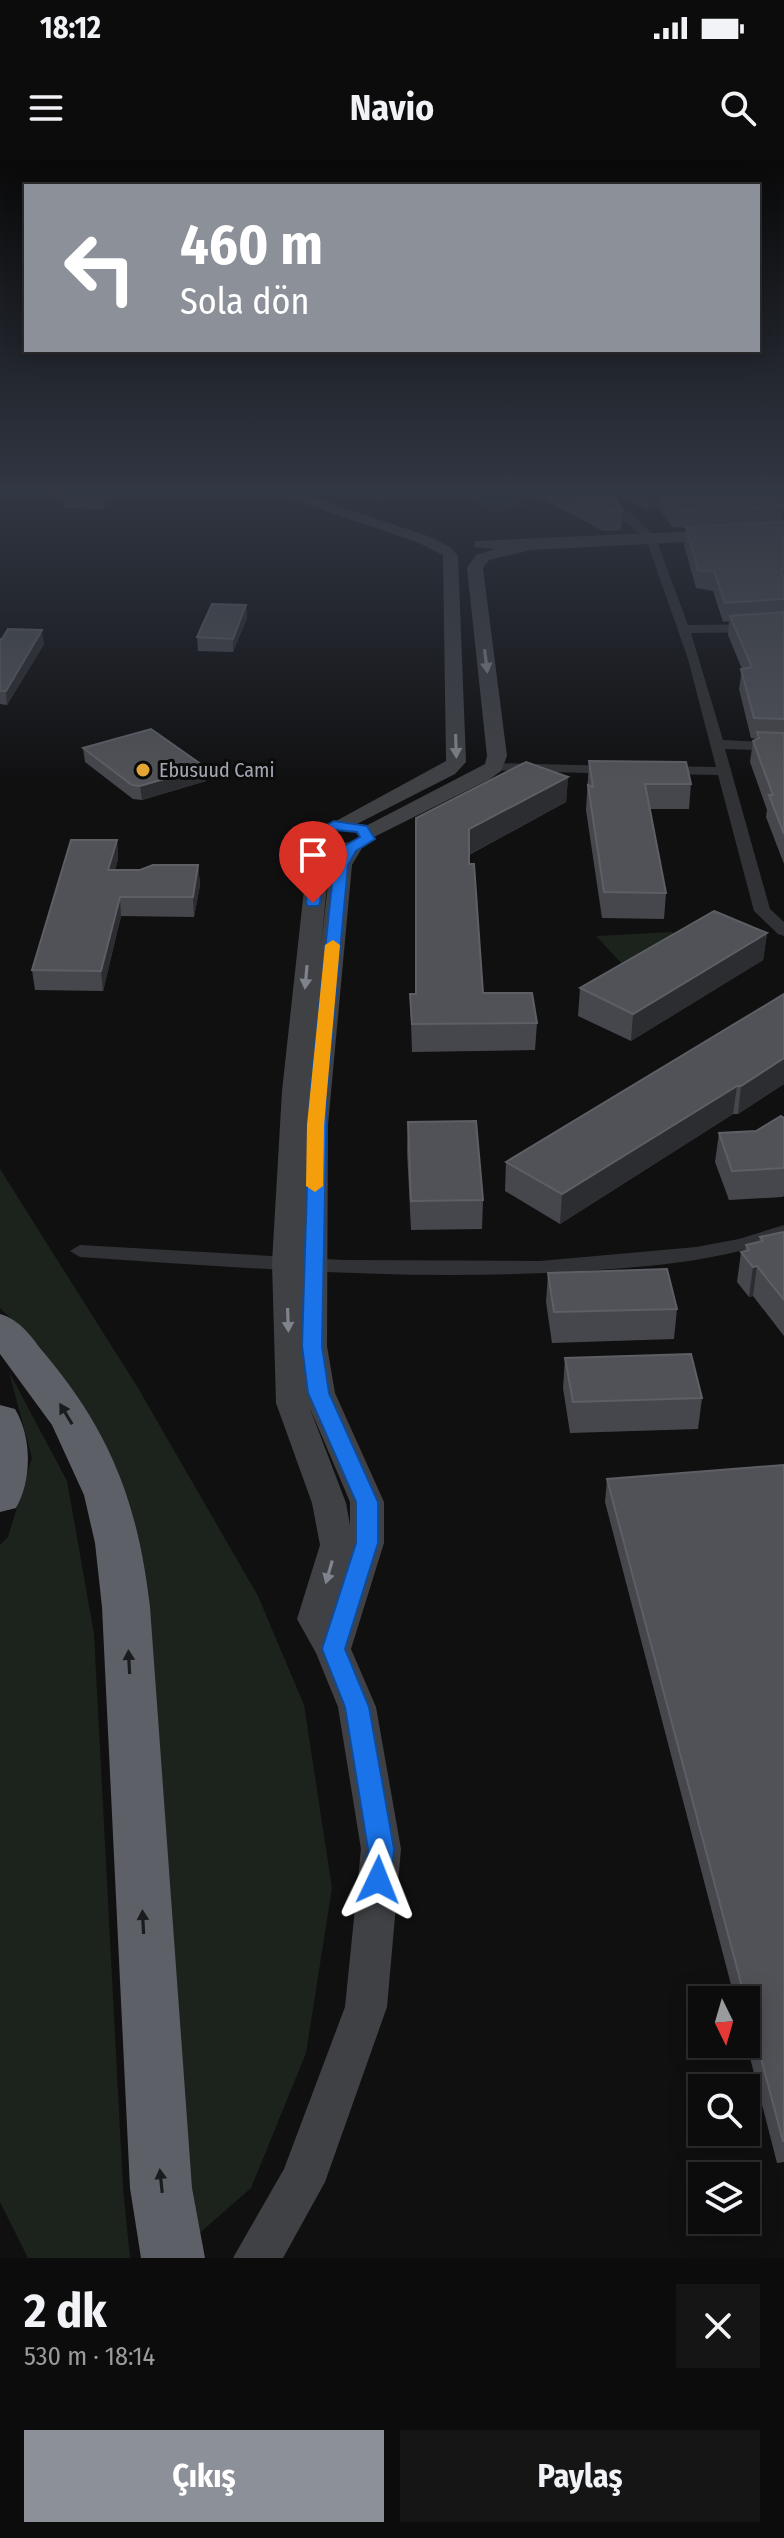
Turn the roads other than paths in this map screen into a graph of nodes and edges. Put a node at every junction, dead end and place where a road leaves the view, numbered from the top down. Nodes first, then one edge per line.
1 (465, 587) edge
2 (477, 587) edge
3 (669, 587) edge
4 (784, 624) edge
5 (685, 629) junction
6 (717, 744) junction
7 (784, 747) edge
8 (494, 767) junction
9 (723, 771) junction
10 (354, 835) junction
11 (784, 931) edge
12 (784, 1231) edge
13 (80, 1251) dead end
14 (300, 1263) junction
15 (0, 1328) edge
16 (0, 1420) edge
17 (0, 1496) edge
18 (173, 2258) edge
19 (257, 2258) edge

1 -> 10 street
2 -> 8 street
3 - 5 street
4 - 5 street
5 - 6 street
6 - 7 street
6 - 9 street
8 - 9 street
8 - 10 street
9 - 11 street
10 - 14 street
10 -> 14 street
12 - 14 street
13 - 14 street
14 - 19 street
18 -> 15 highway
16 - 17 highway

